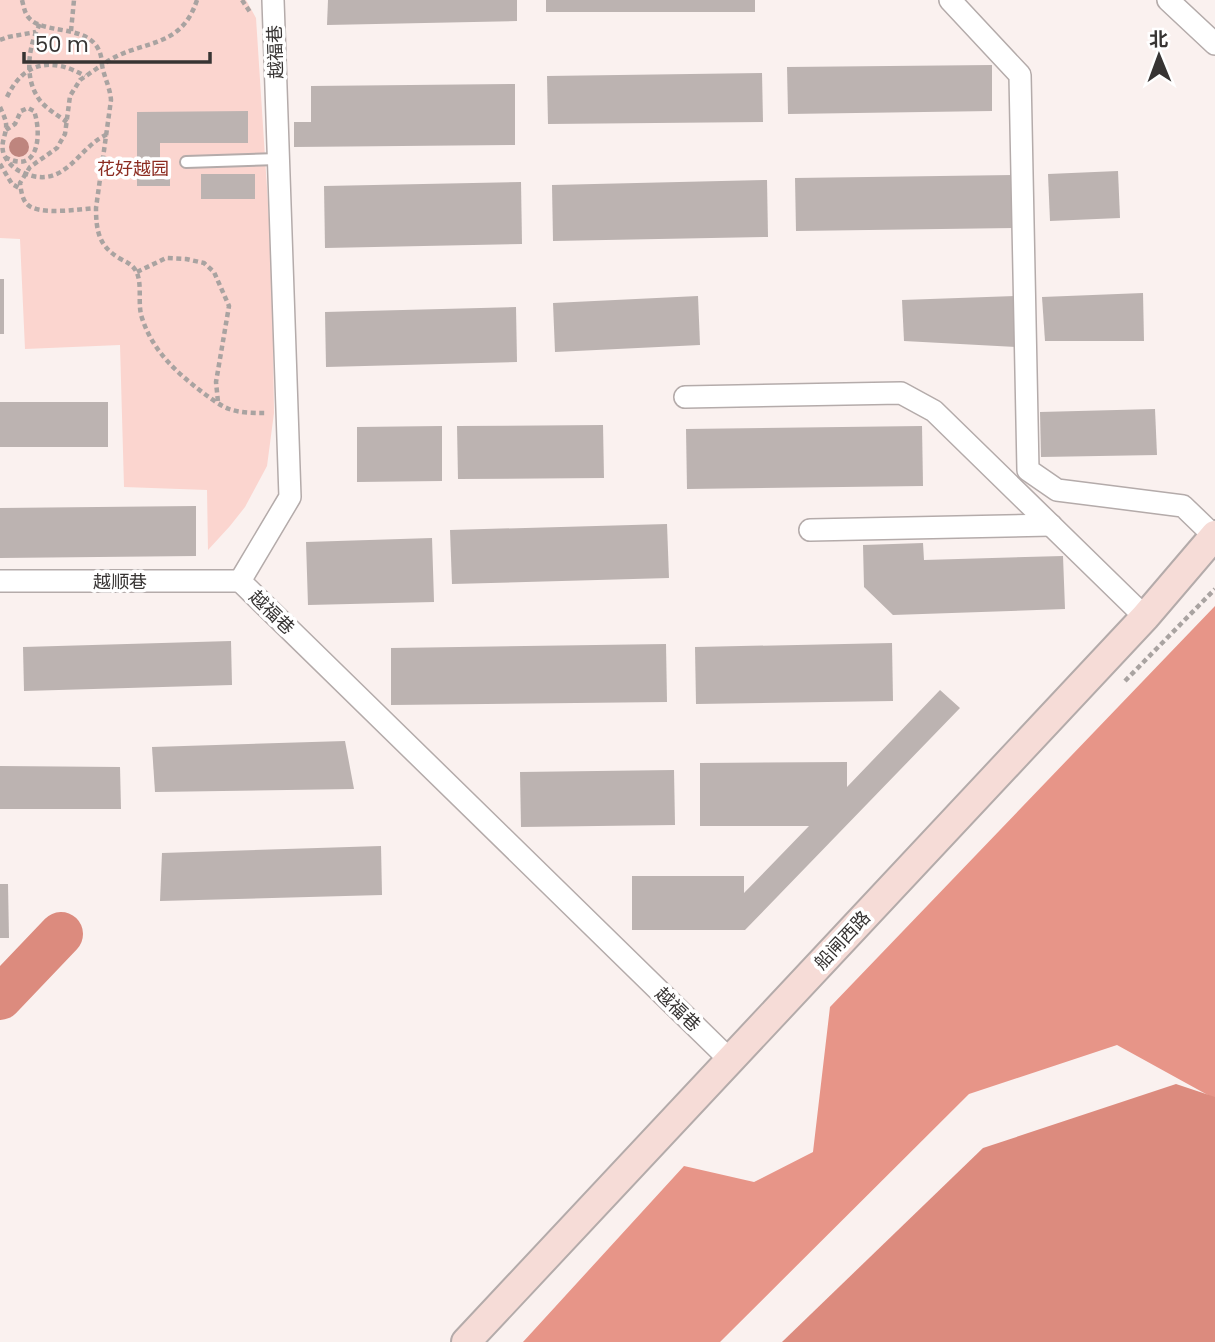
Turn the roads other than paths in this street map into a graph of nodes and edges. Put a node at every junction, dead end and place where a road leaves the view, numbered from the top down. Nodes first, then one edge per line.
1 (274, 0) edge
2 (950, 0) edge
3 (1168, 0) edge
4 (1215, 44) edge
5 (278, 159) junction
6 (186, 162) dead end
7 (685, 397) dead end
8 (1051, 525) junction
9 (810, 530) dead end
10 (1214, 536) edge
11 (0, 581) edge
12 (240, 581) junction
13 (1145, 617) junction
14 (730, 1060) junction
15 (466, 1342) edge

1 - 5 street, 越福巷
2 - 10 street
3 - 4 street
5 - 6 lane
5 - 12 street, 越福巷
7 - 8 street
8 - 9 street
8 - 13 street
10 - 13 street, 船闸西路
11 - 12 street, 越顺巷
12 - 14 street, 越福巷
13 - 14 street, 船闸西路
14 - 15 street, 船闸西路

